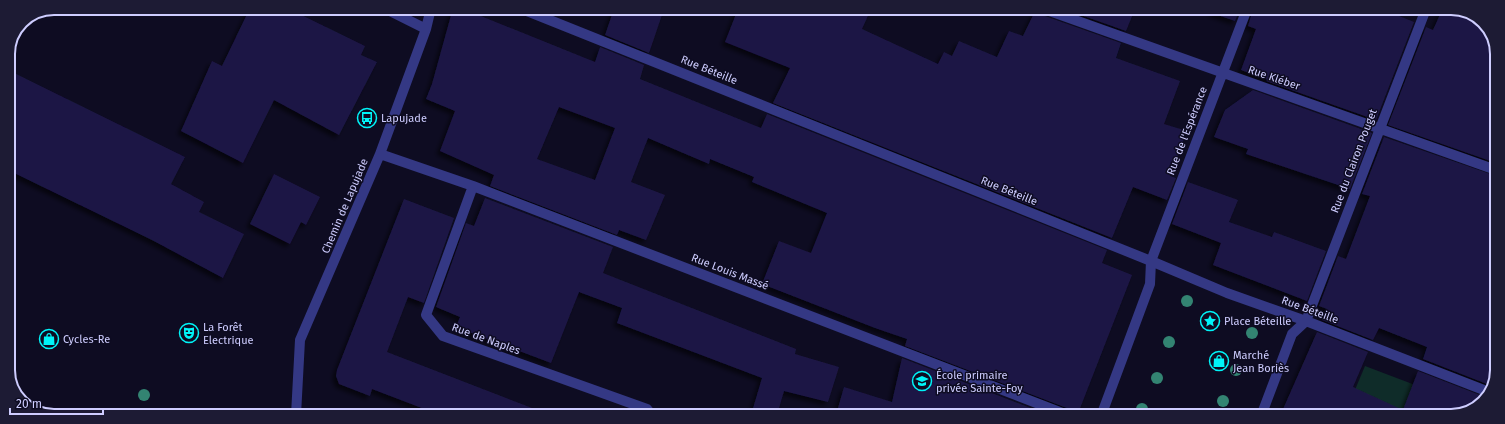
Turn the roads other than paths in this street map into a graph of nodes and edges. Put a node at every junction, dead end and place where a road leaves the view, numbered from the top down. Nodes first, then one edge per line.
1 (398, 15) edge
2 (429, 15) edge
3 (539, 15) edge
4 (1061, 15) edge
5 (1244, 15) edge
6 (1424, 15) edge
7 (426, 29) junction
8 (1222, 73) junction
9 (1379, 127) junction
10 (380, 154) junction
11 (1490, 168) edge
12 (473, 186) junction
13 (1150, 261) junction
14 (1306, 321) junction
15 (1484, 390) edge
16 (296, 409) edge
17 (647, 409) edge
18 (1052, 409) edge
19 (1104, 409) edge
20 (1264, 409) edge

1 - 7 street
2 - 7 street, Chemin de Lapujade
3 - 13 street, Rue Béteille
4 - 8 street, Rue Kléber
5 - 8 street, Rue de l'Espérance
6 - 9 street, Rue du Clairon Pouget
7 - 10 street, Chemin de Lapujade
8 - 9 street, Rue Kléber
8 - 13 street, Rue de l'Espérance
9 - 11 street, Rue Kléber
9 - 14 street, Rue du Clairon Pouget
10 - 12 street, Rue Louis Massé
10 - 16 street, Chemin de Lapujade
12 - 17 street, Rue de Naples
12 - 18 street, Rue Louis Massé
13 - 14 street, Rue Béteille
13 - 19 street
14 - 15 street, Rue Béteille
14 - 20 street

